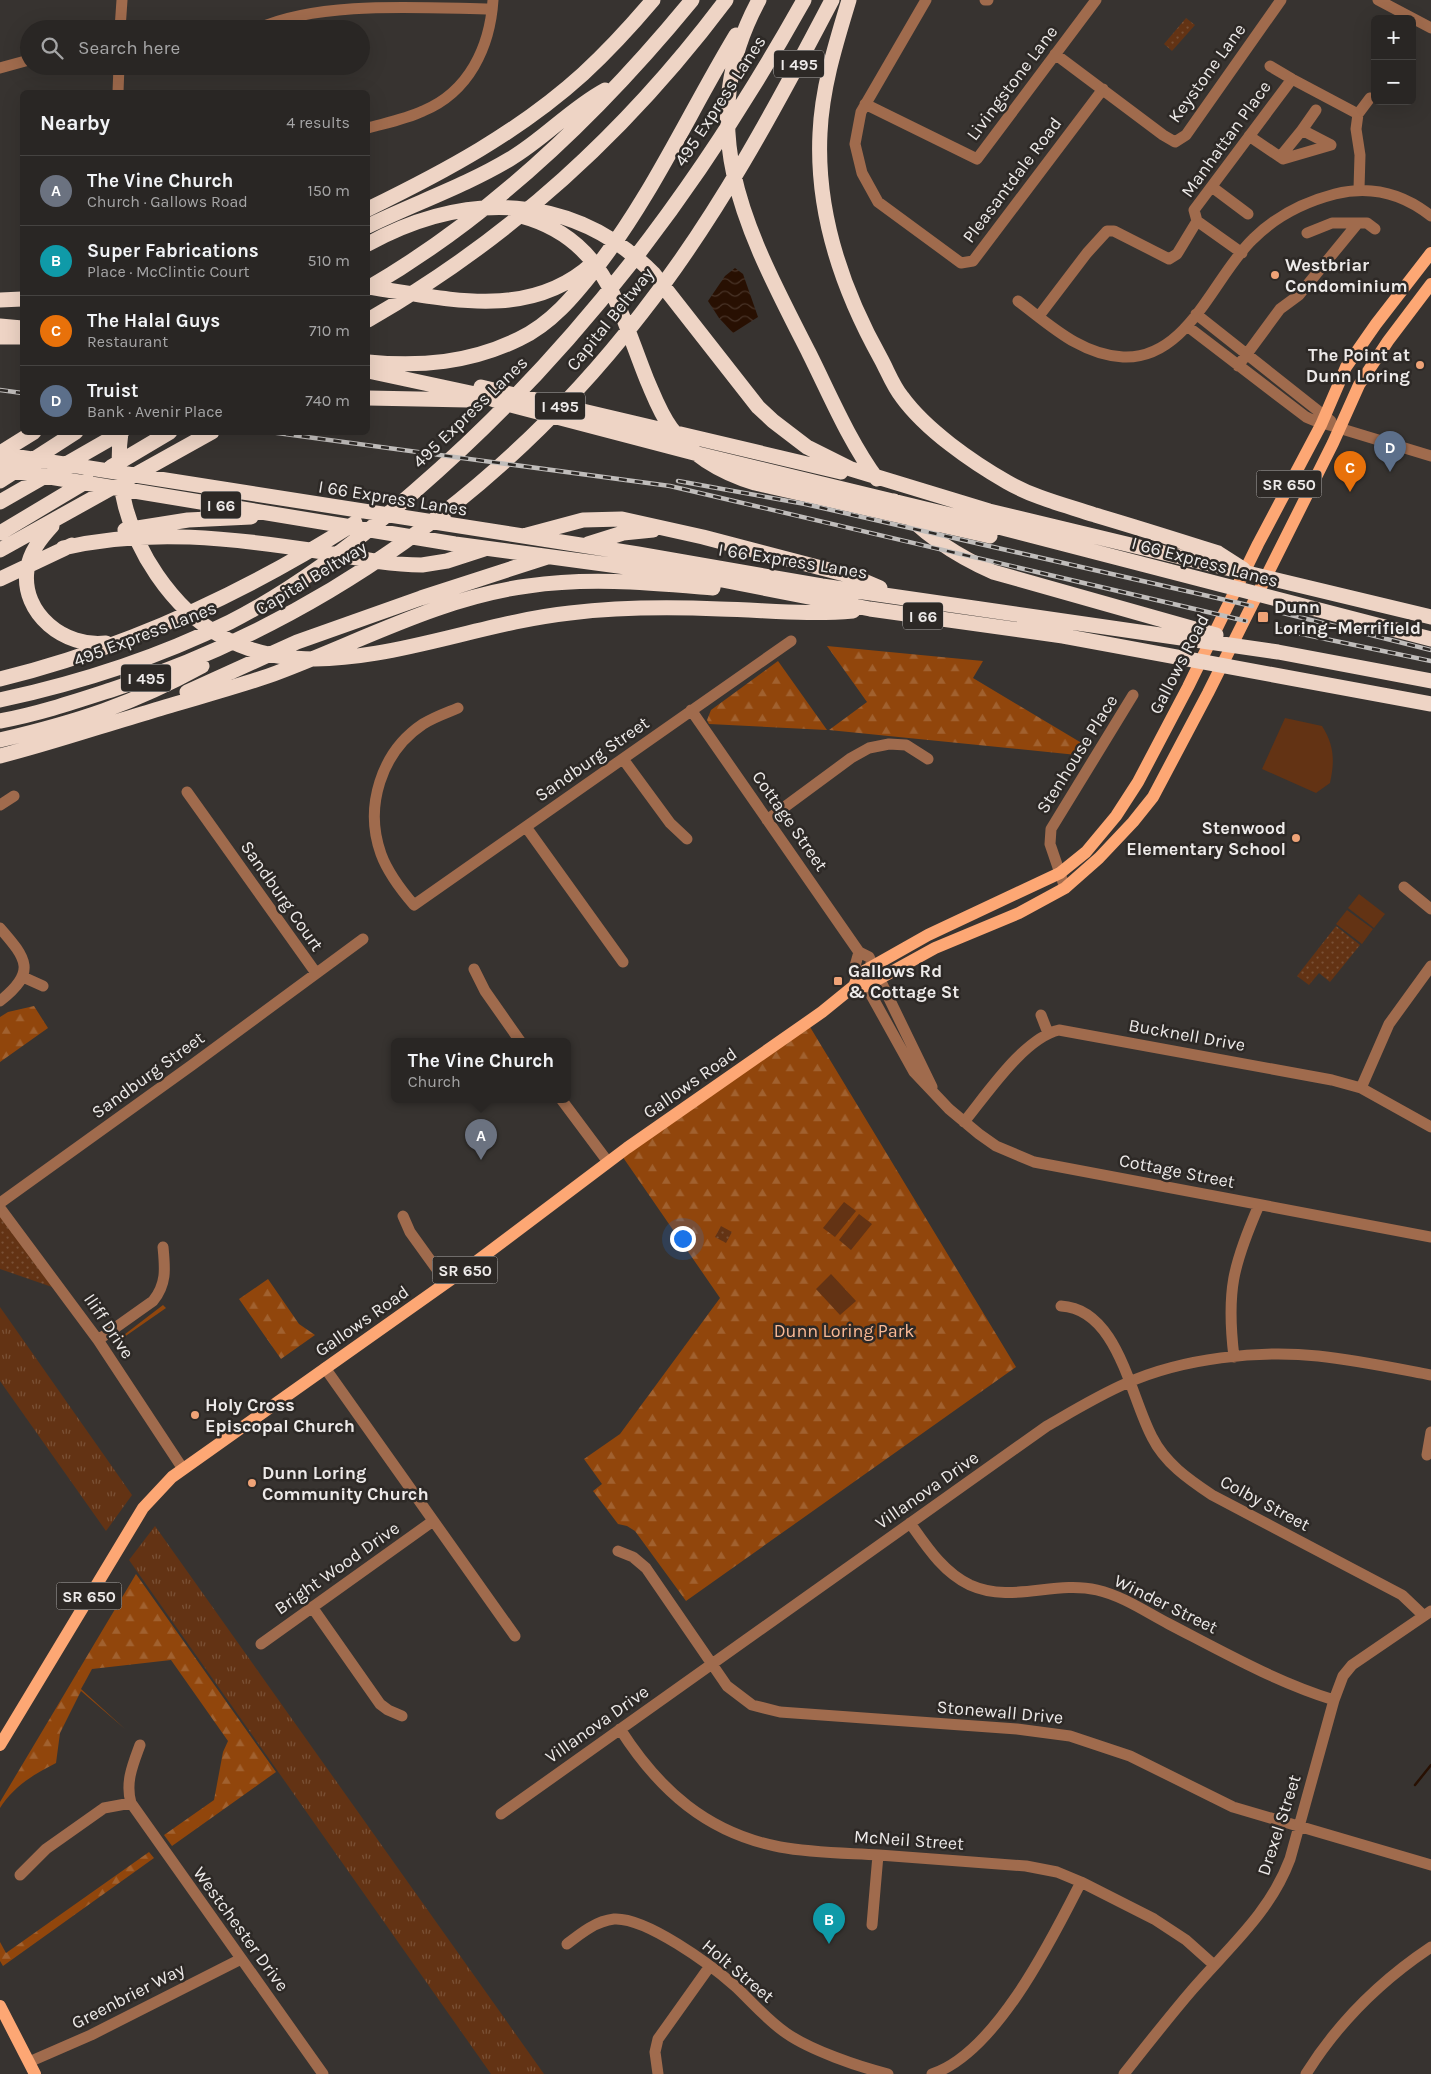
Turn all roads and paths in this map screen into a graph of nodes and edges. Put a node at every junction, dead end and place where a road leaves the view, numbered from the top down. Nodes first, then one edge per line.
1 (122, 0) edge
2 (653, 0) edge
3 (692, 0) edge
4 (726, 0) edge
5 (759, 0) edge
6 (804, 0) edge
7 (832, 0) edge
8 (849, 0) edge
9 (926, 0) edge
10 (1096, 0) edge
11 (1281, 0) edge
12 (1378, 0) edge
13 (492, 5) edge
14 (121, 20) edge
15 (280, 20) edge
16 (1431, 28) edge
17 (1055, 54) junction
18 (20, 62) edge
19 (1270, 66) dead end
20 (0, 68) edge
21 (119, 75) edge
22 (1292, 79) junction
23 (618, 84) junction
24 (1103, 89) junction
25 (118, 90) edge
26 (1370, 98) dead end
27 (865, 104) junction
28 (1316, 110) dead end
29 (1358, 114) junction
30 (370, 127) edge
31 (1302, 130) junction
32 (1249, 136) junction
33 (1280, 157) junction
34 (1212, 187) junction
35 (1359, 189) junction
36 (370, 208) edge
37 (465, 210) junction
38 (1248, 214) dead end
39 (1431, 216) edge
40 (1197, 221) junction
41 (1358, 223) junction
42 (370, 225) edge
43 (1375, 229) dead end
44 (623, 231) junction
45 (1307, 233) dead end
46 (370, 243) edge
47 (1242, 253) junction
48 (1431, 253) edge
49 (1431, 284) edge
50 (370, 287) edge
51 (370, 288) edge
52 (20, 299) edge
53 (0, 300) edge
54 (1018, 301) dead end
55 (1196, 314) junction
56 (1039, 316) junction
57 (0, 318) edge
58 (370, 319) edge
59 (20, 320) edge
60 (0, 326) edge
61 (1187, 326) junction
62 (20, 328) edge
63 (20, 337) edge
64 (0, 338) edge
65 (1247, 353) junction
66 (370, 363) edge
67 (370, 364) edge
68 (1238, 366) junction
69 (370, 371) edge
70 (481, 395) junction
71 (370, 398) edge
72 (576, 415) junction
73 (1323, 421) junction
74 (1340, 428) junction
75 (29, 435) edge
76 (71, 435) edge
77 (117, 435) edge
78 (122, 435) edge
79 (165, 435) edge
80 (207, 435) edge
81 (466, 444) junction
82 (0, 448) edge
83 (0, 454) edge
84 (1431, 456) edge
85 (0, 469) edge
86 (150, 478) junction
87 (0, 481) edge
88 (911, 488) junction
89 (0, 502) edge
90 (65, 515) junction
91 (292, 517) junction
92 (0, 533) edge
93 (704, 537) junction
94 (60, 549) junction
95 (0, 550) edge
96 (1148, 566) junction
97 (1255, 576) junction
98 (0, 579) edge
99 (756, 586) junction
100 (901, 597) junction
101 (870, 609) junction
102 (286, 617) junction
103 (1431, 617) edge
104 (1431, 639) edge
105 (125, 640) junction
106 (791, 641) dead end
107 (1278, 652) junction
108 (0, 679) edge
109 (1431, 681) edge
110 (1134, 695) dead end
111 (0, 700) edge
112 (1431, 704) edge
113 (458, 708) dead end
114 (691, 710) junction
115 (131, 717) junction
116 (0, 721) edge
117 (0, 740) edge
118 (0, 756) edge
119 (623, 759) junction
120 (928, 759) dead end
121 (187, 792) dead end
122 (14, 796) dead end
123 (0, 806) edge
124 (767, 820) junction
125 (526, 827) junction
126 (687, 839) dead end
127 (1060, 873) junction
128 (1065, 888) junction
129 (1404, 888) dead end
130 (1431, 909) edge
131 (0, 928) edge
132 (363, 939) dead end
133 (859, 952) junction
134 (623, 962) dead end
135 (874, 965) junction
136 (1431, 966) edge
137 (474, 969) dead end
138 (316, 973) junction
139 (860, 974) junction
140 (23, 977) junction
141 (880, 978) junction
142 (43, 986) dead end
143 (860, 986) junction
144 (0, 1001) edge
145 (1040, 1015) dead end
146 (1048, 1033) junction
147 (518, 1038) edge
148 (1361, 1088) junction
149 (936, 1095) junction
150 (564, 1103) edge
151 (964, 1122) junction
152 (1431, 1127) edge
153 (608, 1162) junction
154 (0, 1203) edge
155 (1259, 1205) junction
156 (0, 1208) edge
157 (403, 1216) dead end
158 (1431, 1237) edge
159 (163, 1247) dead end
160 (446, 1282) junction
161 (1061, 1306) dead end
162 (98, 1340) junction
163 (1234, 1357) junction
164 (325, 1368) junction
165 (1431, 1375) edge
166 (1129, 1382) junction
167 (1431, 1432) edge
168 (1427, 1456) dead end
169 (183, 1469) junction
170 (433, 1521) junction
171 (910, 1523) junction
172 (618, 1551) dead end
173 (312, 1607) junction
174 (1428, 1614) edge
175 (515, 1636) dead end
176 (261, 1644) dead end
177 (712, 1664) junction
178 (1334, 1700) junction
179 (402, 1716) dead end
180 (620, 1729) junction
181 (140, 1745) dead end
182 (0, 1746) edge
183 (131, 1803) junction
184 (501, 1814) dead end
185 (1299, 1827) junction
186 (878, 1855) junction
187 (1431, 1865) edge
188 (20, 1875) dead end
189 (1082, 1882) junction
190 (872, 1925) dead end
191 (567, 1944) dead end
192 (1431, 1947) edge
193 (241, 1959) junction
194 (710, 1966) junction
195 (1214, 1966) junction
196 (0, 2006) edge
197 (29, 2062) junction
198 (858, 2069) edge
199 (35, 2074) edge
200 (323, 2074) edge
201 (658, 2074) edge
202 (888, 2074) edge
203 (932, 2074) edge
204 (1124, 2074) edge
205 (1306, 2074) edge

1 - 14 street
2 - 36 highway
3 - 23 highway
4 - 58 highway
5 - 44 highway
5 - 107 highway
6 - 81 highway, 495 Express Lanes / I 495
7 - 102 highway, Capital Beltway / I 495
8 - 97 highway
9 - 27 street, Pleasantdale Road
10 - 17 street, Livingstone Lane
11 - 24 street, Keystone Lane
12 - 16 street
13 - 15 street
13 - 30 street
17 - 24 street, Keystone Lane
17 - 27 street, Livingstone Lane
18 - 20 street
19 - 22 street
21 - 25 street
22 - 29 street, Manhattan Place
22 - 32 street, Manhattan Place
23 - 42 highway
23 - 50 highway
24 - 27 street, Pleasantdale Road
26 - 29 street
28 - 31 street
29 - 35 street
31 - 33 street
31 - 33 street
32 - 33 street
32 - 34 street, Manhattan Place
34 - 38 street
34 - 40 street, Manhattan Place
35 - 39 street
35 - 47 street
37 - 46 highway
37 - 88 highway
37 - 96 highway
40 - 47 street, Manhattan Place
40 - 56 street, Manhattan Place
41 - 43 street
41 - 45 street
41 - 65 street
44 - 51 highway
44 - 66 highway
47 - 55 street
48 - 73 main road, Gallows Road / SR 650
49 - 74 main road, Gallows Road / SR 650
52 - 53 highway
54 - 56 street
55 - 61 street
55 - 65 street
56 - 61 street
57 - 59 highway
60 - 62 highway
61 - 68 street
63 - 64 highway
65 - 68 street
65 - 73 street
67 - 70 highway
68 - 73 street
69 - 70 highway
70 - 71 highway
70 - 72 highway
70 - 72 highway, I 66 Express Lanes
72 - 88 highway
72 - 96 highway, I 66 Express Lanes
73 - 74 street
73 - 127 main road, Gallows Road / SR 650
74 - 84 street
74 - 128 main road, Gallows Road / SR 650
75 - 83 highway
76 - 87 highway
77 - 89 highway
78 - 101 highway
79 - 92 highway
80 - 90 highway
81 - 105 highway
81 - 111 highway, 495 Express Lanes / I 495
82 - 86 highway
83 - 86 highway
85 - 91 highway, I 66
86 - 100 highway, I 66 Express Lanes
88 - 97 highway
90 - 95 highway
90 - 105 highway
91 - 94 highway
91 - 99 highway, I 66
93 - 94 highway
93 - 100 highway
93 - 115 highway
94 - 98 highway
96 - 104 highway, I 66 Express Lanes
97 - 103 highway
99 - 101 highway, I 66
99 - 115 highway
100 - 107 highway, I 66 Express Lanes
101 - 112 highway, I 66
102 - 116 highway, Capital Beltway / I 495
102 - 117 highway
105 - 108 highway
106 - 114 street, Sandburg Street
107 - 109 highway, I 66 Express Lanes
110 - 127 street, Stenhouse Place
113 - 125 street, Sandburg Street
114 - 119 street, Sandburg Street
114 - 124 street, Cottage Street
115 - 118 highway
119 - 125 street, Sandburg Street
119 - 126 street
120 - 124 street
121 - 138 street, Sandburg Court
122 - 123 street
124 - 133 street, Cottage Street
125 - 134 street
127 - 128 street, Stenhouse Place
127 - 135 main road, Gallows Road / SR 650
128 - 141 main road, Gallows Road / SR 650
129 - 130 street
131 - 140 street
132 - 138 street, Sandburg Court
133 - 135 street, Cottage Street
133 - 139 street
135 - 139 main road, Gallows Road / SR 650
135 - 141 street, Cottage Street
136 - 148 street
137 - 147 street
138 - 154 street, Sandburg Street
139 - 143 main road, Gallows Road / SR 650
140 - 142 street
140 - 144 street
141 - 143 main road, Gallows Road / SR 650
141 - 149 street, Cottage Street
143 - 149 street, Cottage Street
143 - 153 main road, Gallows Road / SR 650
145 - 146 street
146 - 148 street, Bucknell Drive
146 - 151 street
148 - 152 street, Bucknell Drive
149 - 151 street, Cottage Street
150 - 153 street
151 - 155 street, Cottage Street
153 - 160 main road, Gallows Road / SR 650
155 - 158 street, Cottage Street
155 - 163 street
156 - 162 street, Iliff Drive
157 - 160 street
159 - 162 street
160 - 164 main road, Gallows Road / SR 650
161 - 166 street, Colby Street
162 - 169 street, Iliff Drive
163 - 165 street, Villanova Drive
163 - 166 street, Villanova Drive
164 - 169 main road, Gallows Road / SR 650
164 - 170 street
166 - 171 street, Villanova Drive
166 - 174 street, Colby Street
167 - 168 street
169 - 182 main road, Gallows Road / SR 650
170 - 173 street, Bright Wood Drive
170 - 175 street
171 - 177 street, Villanova Drive
171 - 178 street, Winder Street
172 - 177 street, Stonewall Drive
173 - 176 street, Bright Wood Drive
173 - 179 street
174 - 178 street, Drexel Street
177 - 180 street, Villanova Drive
177 - 185 street, Stonewall Drive
178 - 185 street, Drexel Street
180 - 184 street, Villanova Drive
180 - 186 street, McNeil Street
181 - 183 street
183 - 188 street
183 - 193 street, Westchester Drive
185 - 187 street, Stonewall Drive
185 - 195 street, Drexel Street
186 - 189 street, McNeil Street
186 - 190 street
189 - 195 street, McNeil Street
189 - 203 street
191 - 194 street, Holt Street
192 - 205 street
193 - 197 street, Greenbrier Way
193 - 200 street, Westchester Drive
194 - 198 street, Holt Street
194 - 201 street
195 - 204 street, Drexel Street
196 - 197 main road
197 - 199 main road
198 - 202 street, Holt Street

